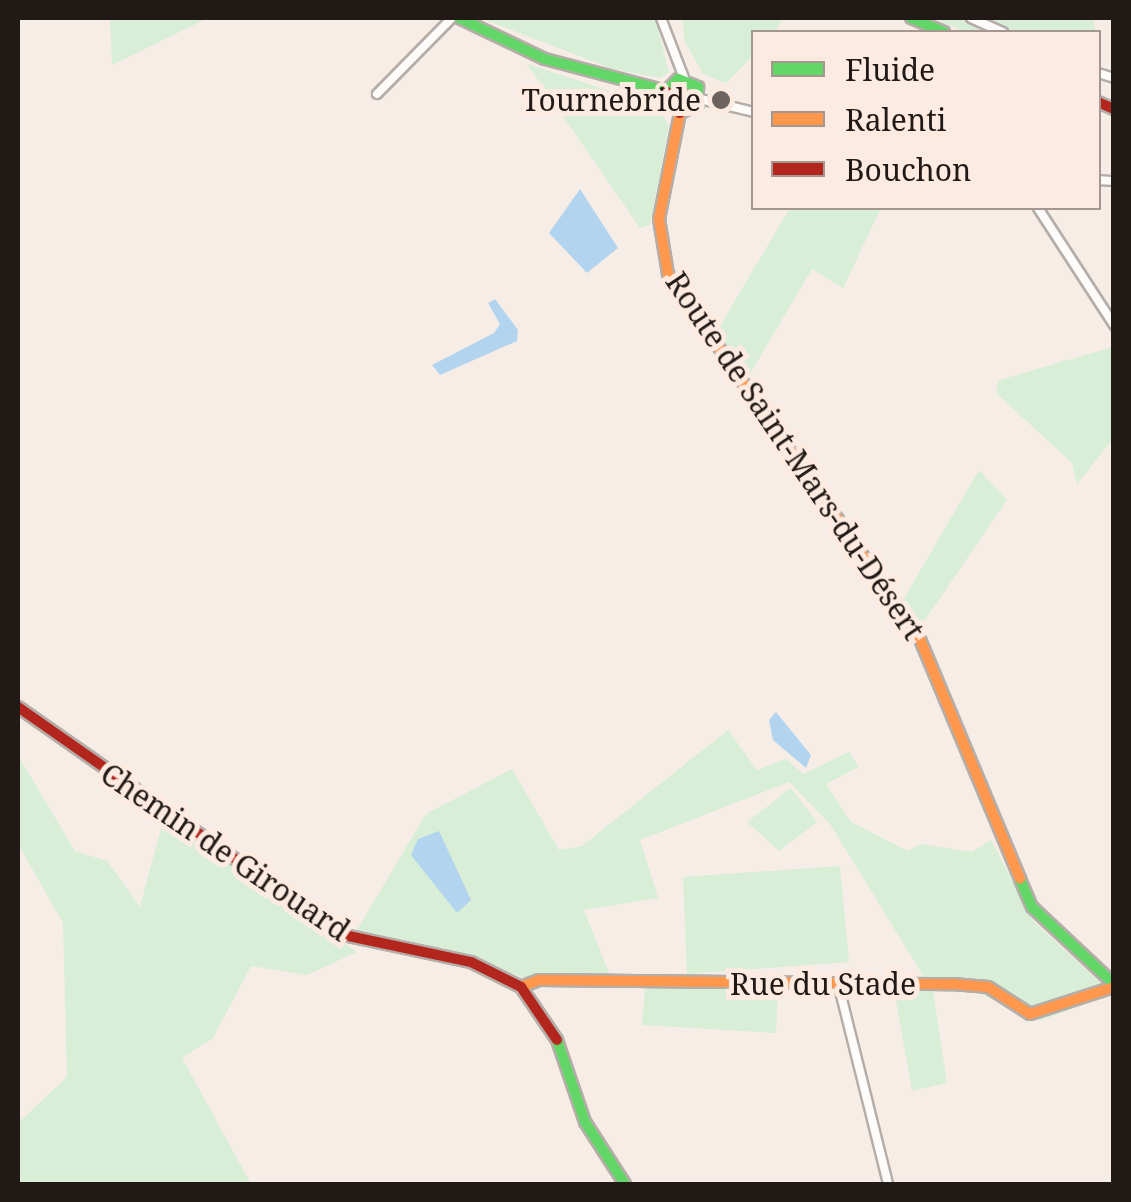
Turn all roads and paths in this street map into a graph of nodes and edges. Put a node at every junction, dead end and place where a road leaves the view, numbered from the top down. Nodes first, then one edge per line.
1 (456, 18) edge
2 (661, 18) edge
3 (911, 18) edge
4 (971, 18) edge
5 (939, 30) edge
6 (999, 30) edge
7 (684, 78) junction
8 (666, 91) junction
9 (376, 94) dead end
10 (700, 98) junction
11 (751, 111) edge
12 (680, 113) junction
13 (1039, 210) edge
14 (1114, 325) edge
15 (18, 707) edge
16 (838, 983) junction
17 (1114, 986) edge
18 (521, 987) junction
19 (624, 1183) edge
20 (888, 1184) edge

1 - 8 street
1 - 9 street
2 - 7 street
3 - 5 street
4 - 6 street
7 - 8 street
7 - 10 street
8 - 12 street
10 - 11 street
10 - 12 street
12 - 17 street, Route de Saint-Mars-du-Désert
13 - 14 street
15 - 18 street, Chemin de Girouard
16 - 17 street, Rue du Stade
16 - 18 street, Rue du Stade
16 - 20 street
18 - 19 street, Chemin de Girouard

